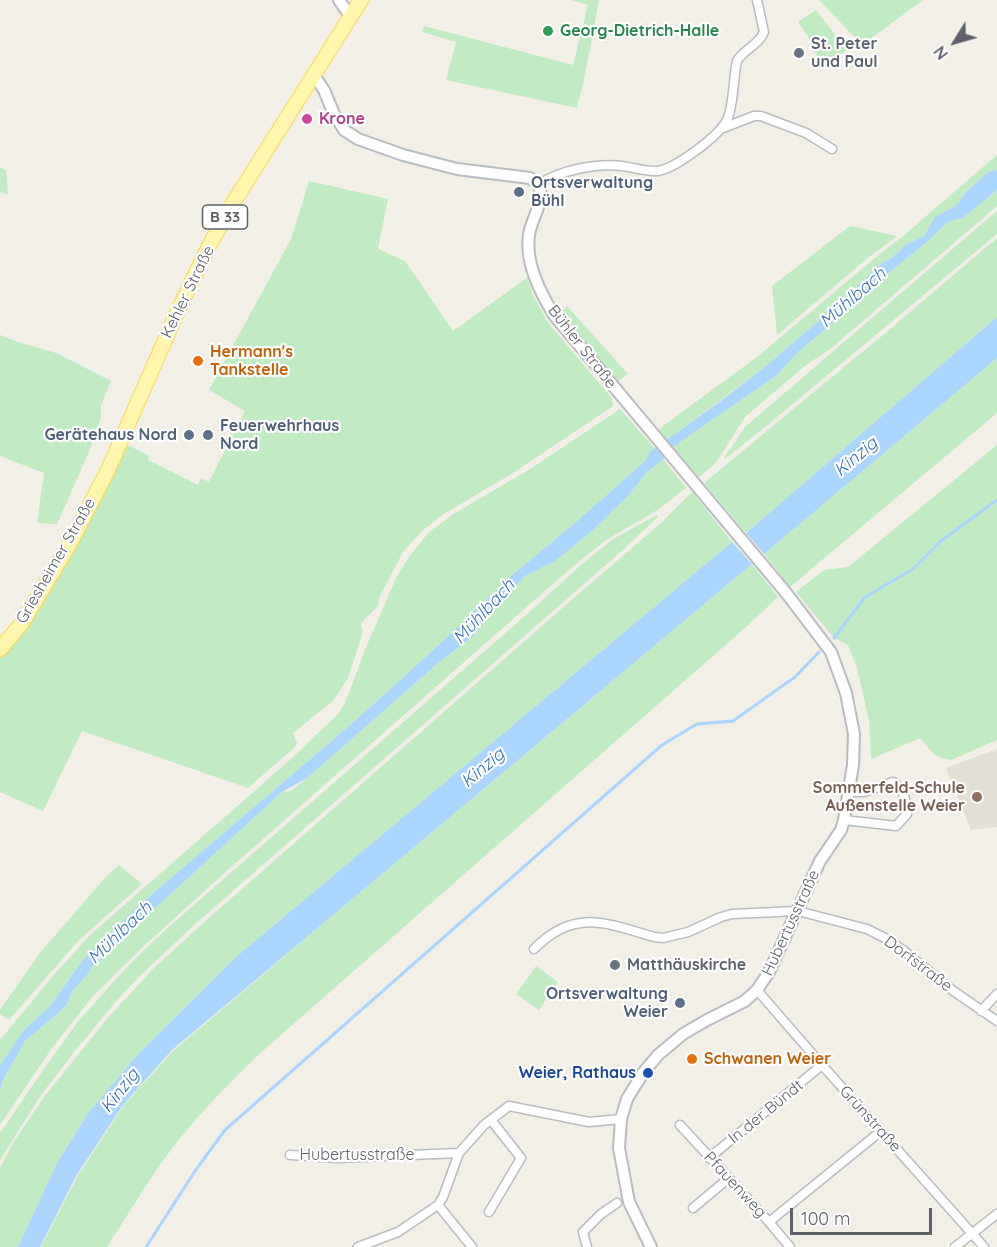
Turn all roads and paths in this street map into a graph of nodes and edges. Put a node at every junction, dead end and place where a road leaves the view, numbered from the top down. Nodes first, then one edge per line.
1 (339, 0) edge
2 (361, 0) edge
3 (757, 0) edge
4 (350, 16) junction
5 (313, 74) junction
6 (722, 128) junction
7 (832, 149) dead end
8 (538, 185) junction
9 (108, 470) joint
10 (696, 485) joint
11 (0, 649) edge
12 (849, 792) junction
13 (844, 820) junction
14 (798, 911) junction
15 (534, 949) dead end
16 (757, 990) junction
17 (997, 994) edge
18 (981, 1011) junction
19 (997, 1021) edge
20 (822, 1065) junction
21 (621, 1119) junction
22 (491, 1120) junction
23 (680, 1125) dead end
24 (881, 1131) junction
25 (459, 1153) junction
26 (290, 1155) dead end
27 (709, 1158) junction
28 (729, 1178) junction
29 (617, 1203) dead end
30 (438, 1205) junction
31 (693, 1208) dead end
32 (489, 1212) dead end
33 (997, 1214) edge
34 (769, 1222) junction
35 (972, 1233) junction
36 (785, 1245) edge
37 (358, 1247) edge
38 (472, 1247) edge
39 (587, 1247) edge
40 (651, 1247) edge
41 (955, 1247) edge
42 (984, 1247) edge

1 - 4 street
2 - 4 main road, Kehler Straße / B 33
3 - 6 street
4 - 5 main road, Kehler Straße / B 33
5 - 8 street
5 - 9 main road, Kehler Straße / B 33
6 - 7 street
6 - 8 street
8 - 10 street, Bühler Straße
9 - 11 main road, Griesheimer Straße / B 33
10 - 12 street, Hubertusstraße
12 - 13 street, Hubertusstraße
12 - 13 street
13 - 14 street, Hubertusstraße
14 - 15 street, Dorfstraße
14 - 16 street, Hubertusstraße
14 - 18 street, Dorfstraße
16 - 20 street, Grünstraße
16 - 21 street, Hubertusstraße
17 - 18 street
18 - 19 street, Dorfstraße
20 - 24 street, Grünstraße
20 - 27 street, In der Bündt
21 - 22 street
21 - 40 street, Hubertusstraße
22 - 25 street
22 - 32 street
23 - 27 street, Pfauenweg
24 - 34 street
24 - 35 street, Grünstraße
25 - 26 street, Hubertusstraße
25 - 30 street
27 - 28 street, Pfauenweg
28 - 31 street
28 - 34 street, Pfauenweg
29 - 39 street
30 - 37 street
30 - 38 street
33 - 35 street
34 - 36 street, Pfauenweg
35 - 41 street
35 - 42 street, Grünstraße

